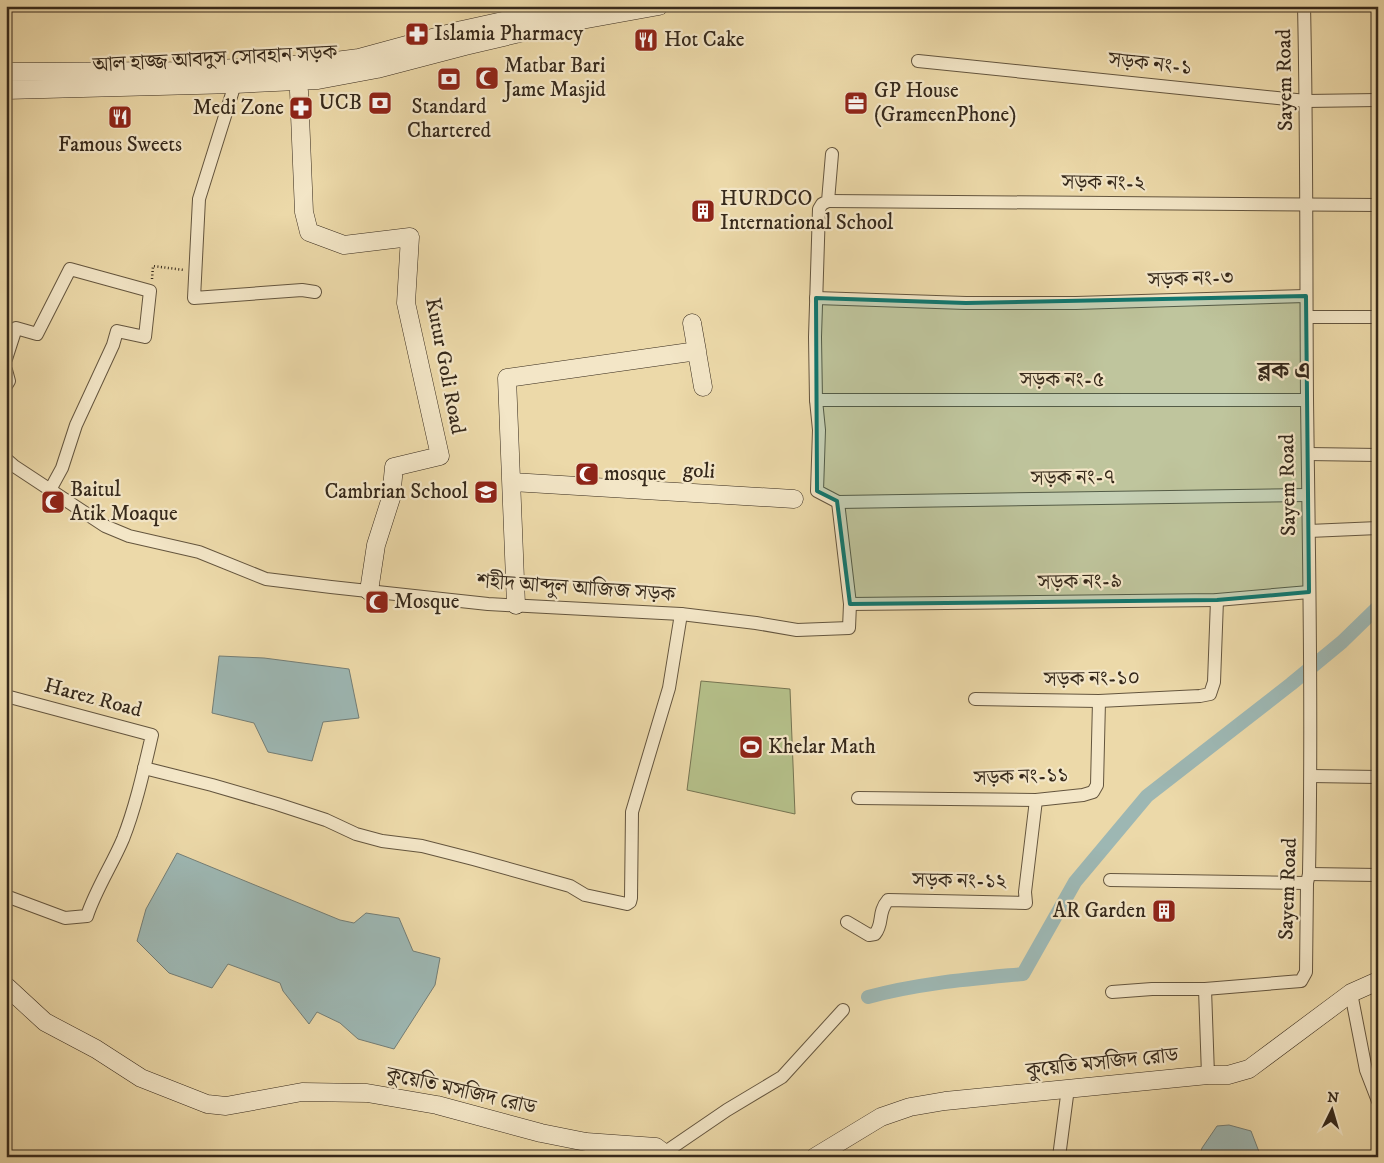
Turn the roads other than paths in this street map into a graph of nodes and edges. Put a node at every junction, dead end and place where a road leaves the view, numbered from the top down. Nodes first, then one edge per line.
1 (572, 6) edge
2 (659, 6) edge
3 (1304, 6) edge
4 (918, 60) dead end
5 (6, 72) edge
6 (235, 84) junction
7 (6, 90) edge
8 (299, 91) dead end
9 (1306, 100) junction
10 (1378, 100) edge
11 (832, 154) dead end
12 (828, 201) junction
13 (1306, 205) junction
14 (1378, 205) edge
15 (315, 292) dead end
16 (1306, 296) junction
17 (816, 298) junction
18 (1307, 317) junction
19 (1378, 317) edge
20 (6, 359) edge
21 (6, 370) edge
22 (6, 386) edge
23 (704, 387) dead end
24 (816, 400) junction
25 (1307, 400) junction
26 (1308, 454) junction
27 (1378, 455) edge
28 (6, 459) edge
29 (512, 482) junction
30 (50, 490) junction
31 (1308, 495) junction
32 (794, 499) dead end
33 (838, 502) junction
34 (1378, 528) edge
35 (1309, 531) junction
36 (369, 591) junction
37 (1309, 592) junction
38 (1217, 600) junction
39 (850, 604) junction
40 (516, 605) junction
41 (681, 614) junction
42 (6, 696) edge
43 (975, 699) dead end
44 (1099, 701) junction
45 (144, 768) junction
46 (1311, 776) junction
47 (1378, 777) edge
48 (858, 798) dead end
49 (1036, 800) junction
50 (1378, 875) edge
51 (1308, 878) junction
52 (1110, 880) dead end
53 (6, 896) edge
54 (847, 922) dead end
55 (1378, 981) edge
56 (6, 986) edge
57 (1205, 989) junction
58 (1112, 992) dead end
59 (1351, 993) junction
60 (843, 1010) dead end
61 (1208, 1075) junction
62 (1068, 1088) junction
63 (1378, 1101) edge
64 (665, 1155) edge
65 (815, 1157) edge
66 (1059, 1157) edge

1 - 5 street, আল হাজ্জ আবদুস সোবহান সড়ক
2 - 6 street, আল হাজ্জ আবদুস সোবহান সড়ক
3 - 9 street, Sayem Road
4 - 9 street, সড়ক নং-১
6 - 7 street, আল হাজ্জ আবদুস সোবহান সড়ক
6 - 15 street
8 - 36 street, Kutur Goli Road
9 - 10 street, সড়ক নং-১
9 - 13 street, Sayem Road
11 - 12 street
12 - 13 street, সড়ক নং-২
12 - 17 street
13 - 14 street, সড়ক নং-২
13 - 16 street, Sayem Road
16 - 17 street, সড়ক নং-৩
16 - 18 street, Sayem Road
17 - 24 street
18 - 19 street
18 - 25 street, Sayem Road
20 - 30 street
21 - 22 street
23 - 29 street
24 - 25 street, সড়ক নং-৫
24 - 33 street
25 - 26 street, Sayem Road
26 - 27 street
26 - 31 street, Sayem Road
28 - 30 street, শহীদ আব্দুল আজিজ সড়ক
29 - 32 street, goli
29 - 40 street
30 - 36 street, শহীদ আব্দুল আজিজ সড়ক
31 - 33 street, সড়ক নং-৭
31 - 35 street, Sayem Road
33 - 39 street
34 - 35 street
35 - 37 street, Sayem Road
36 - 40 street, শহীদ আব্দুল আজিজ সড়ক
37 - 38 street, সড়ক নং-৯
37 - 46 street, Sayem Road
38 - 39 street, সড়ক নং-৯
38 - 44 street, সড়ক নং-১০
39 - 41 street, শহীদ আব্দুল আজিজ সড়ক
40 - 41 street, শহীদ আব্দুল আজিজ সড়ক
41 - 45 street
42 - 45 street, Harez Road
43 - 44 street, সড়ক নং-১০
44 - 49 street, সড়ক নং-১১
45 - 53 street, Harez Road
46 - 47 street
46 - 51 street, Sayem Road
48 - 49 street, সড়ক নং-১১
49 - 54 street, সড়ক নং-১২
50 - 51 street
51 - 52 street
51 - 57 street, Sayem Road
55 - 59 street, কুয়েতি মসজিদ রোড
56 - 64 street, কুয়েতি মসজিদ রোড
57 - 58 street
57 - 61 street
59 - 61 street, কুয়েতি মসজিদ রোড
59 - 63 street
60 - 64 street
61 - 62 street, কুয়েতি মসজিদ রোড
62 - 65 street, কুয়েতি মসজিদ রোড
62 - 66 street

